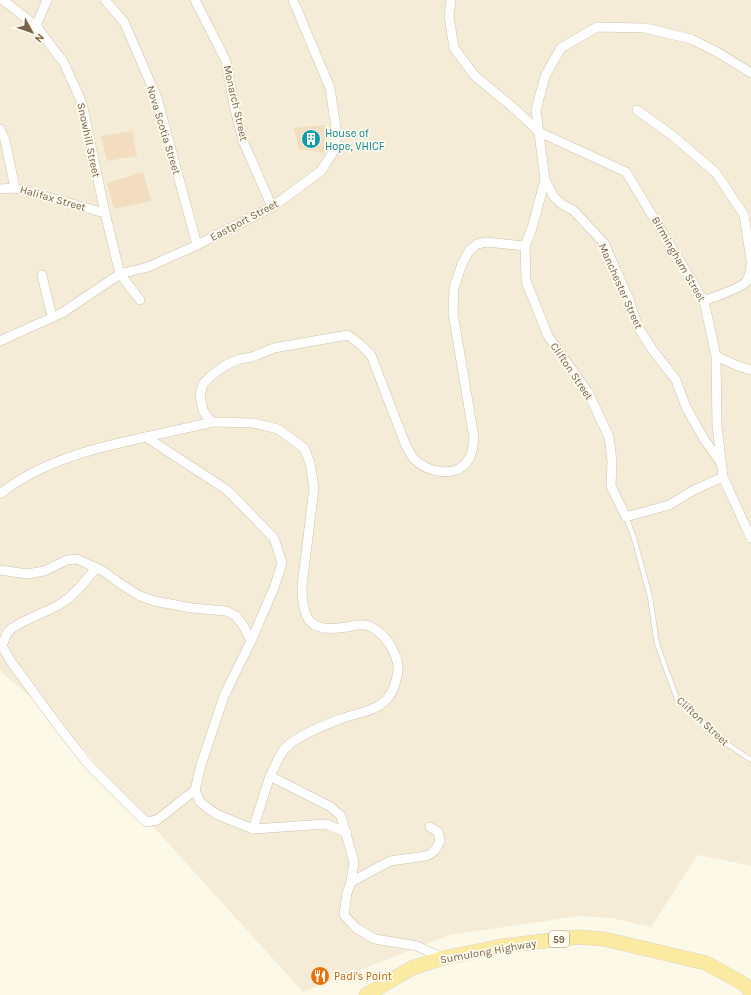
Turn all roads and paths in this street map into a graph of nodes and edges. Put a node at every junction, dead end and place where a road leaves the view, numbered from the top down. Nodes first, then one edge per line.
1 (3, 0) edge
2 (46, 0) edge
3 (105, 0) edge
4 (195, 0) edge
5 (293, 0) edge
6 (451, 0) edge
7 (36, 26) junction
8 (751, 73) edge
9 (637, 110) dead end
10 (0, 129) edge
11 (539, 132) junction
12 (545, 180) junction
13 (15, 188) junction
14 (0, 189) edge
15 (272, 207) junction
16 (105, 213) junction
17 (197, 245) junction
18 (524, 246) junction
19 (751, 260) edge
20 (751, 264) edge
21 (120, 274) junction
22 (42, 275) dead end
23 (140, 300) dead end
24 (704, 301) junction
25 (52, 317) junction
26 (0, 341) edge
27 (716, 356) junction
28 (751, 370) edge
29 (213, 422) junction
30 (146, 437) junction
31 (722, 464) junction
32 (723, 477) junction
33 (0, 494) edge
34 (626, 517) junction
35 (751, 538) edge
36 (96, 568) junction
37 (0, 570) edge
38 (251, 641) junction
39 (751, 760) edge
40 (270, 776) junction
41 (195, 790) junction
42 (430, 827) dead end
43 (253, 829) junction
44 (347, 833) junction
45 (351, 882) junction
46 (443, 958) junction
47 (751, 992) edge
48 (366, 995) edge

1 - 7 street, Snowhill Street
2 - 7 street
3 - 17 street, Nova Scotia Street
4 - 15 street, Monarch Street
5 - 15 street, Eastport Street
6 - 11 street
7 - 16 street, Snowhill Street
8 - 11 street, Clifton Street
9 - 19 street
10 - 13 street
11 - 12 street, Clifton Street
11 - 24 street, Birmingham Street
12 - 18 street, Clifton Street
12 - 31 street, Manchester Street
13 - 14 street, Halifax Street
13 - 16 street, Halifax Street
15 - 17 street, Eastport Street
16 - 21 street, Snowhill Street
17 - 21 street, Eastport Street
18 - 29 street
18 - 34 street, Clifton Street
20 - 24 street
21 - 23 street, Snowhill Street
21 - 25 street, Eastport Street
22 - 25 street
24 - 27 street, Birmingham Street
25 - 26 street, Eastport Street
27 - 28 street
27 - 31 street, Birmingham Street
29 - 30 street
29 - 40 street
30 - 33 street
30 - 38 street
31 - 32 street, Birmingham Street
32 - 34 street
32 - 35 street, Birmingham Street
34 - 39 lane, Clifton Street
36 - 37 street
36 - 38 street
36 - 41 street
38 - 41 street
40 - 43 street
40 - 44 street
41 - 43 street
42 - 45 street
43 - 44 street
44 - 45 street
45 - 46 street
46 - 47 main road, Sumulong Highway / 59
46 - 48 main road, Sumulong Highway / 59

